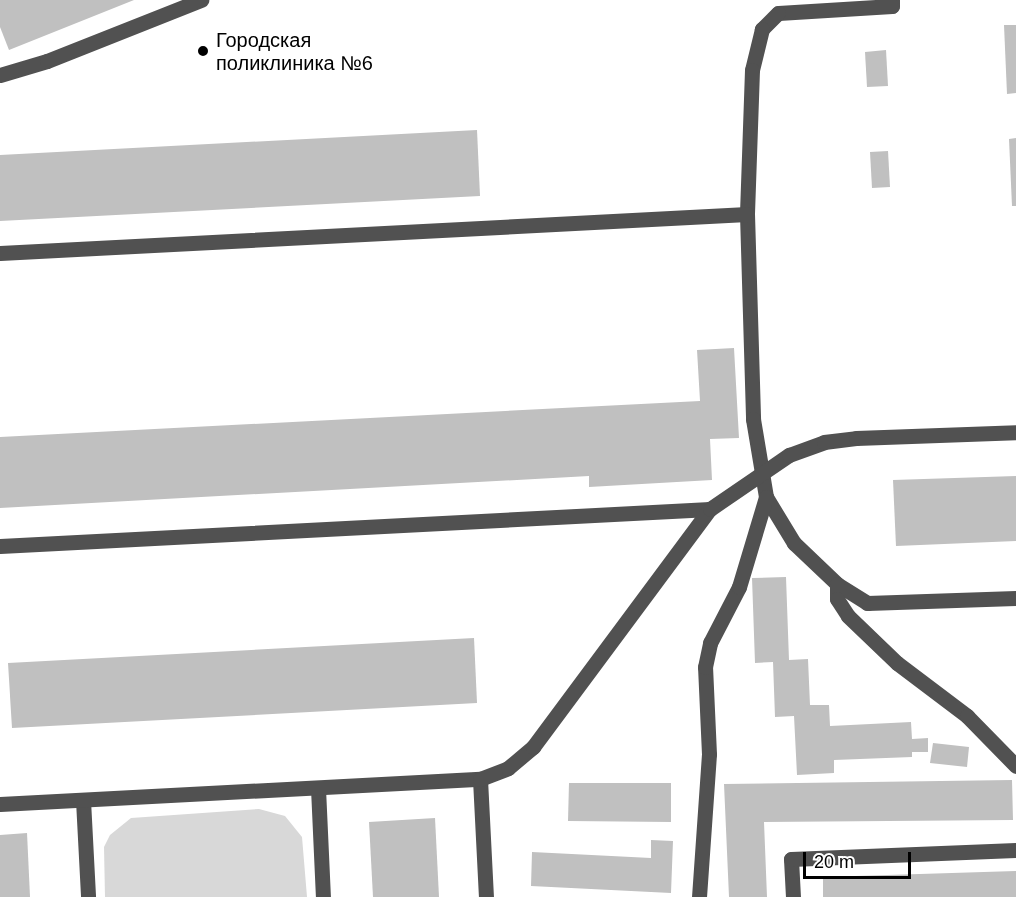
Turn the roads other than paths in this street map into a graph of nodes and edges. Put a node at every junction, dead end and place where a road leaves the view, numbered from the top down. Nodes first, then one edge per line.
1 (201, 0) edge
2 (892, 0) edge
3 (0, 75) edge
4 (747, 214) junction
5 (0, 254) edge
6 (1016, 432) edge
7 (764, 472) junction
8 (766, 497) junction
9 (710, 509) junction
10 (0, 546) edge
11 (837, 584) junction
12 (1016, 598) edge
13 (1016, 766) edge
14 (480, 779) junction
15 (318, 788) junction
16 (84, 800) junction
17 (0, 804) edge
18 (1016, 850) edge
19 (88, 897) edge
20 (323, 897) edge
21 (486, 897) edge
22 (699, 897) edge
23 (793, 897) edge

1 - 3 lane
2 - 4 lane
4 - 5 lane
4 - 7 lane
6 - 7 lane
7 - 8 lane
7 - 9 lane
8 - 11 lane
8 - 22 lane
9 - 10 lane
9 - 14 lane
11 - 12 lane
11 - 13 lane
14 - 15 lane
14 - 21 lane
15 - 16 lane
15 - 20 lane
16 - 17 lane
16 - 19 lane
18 - 23 lane

